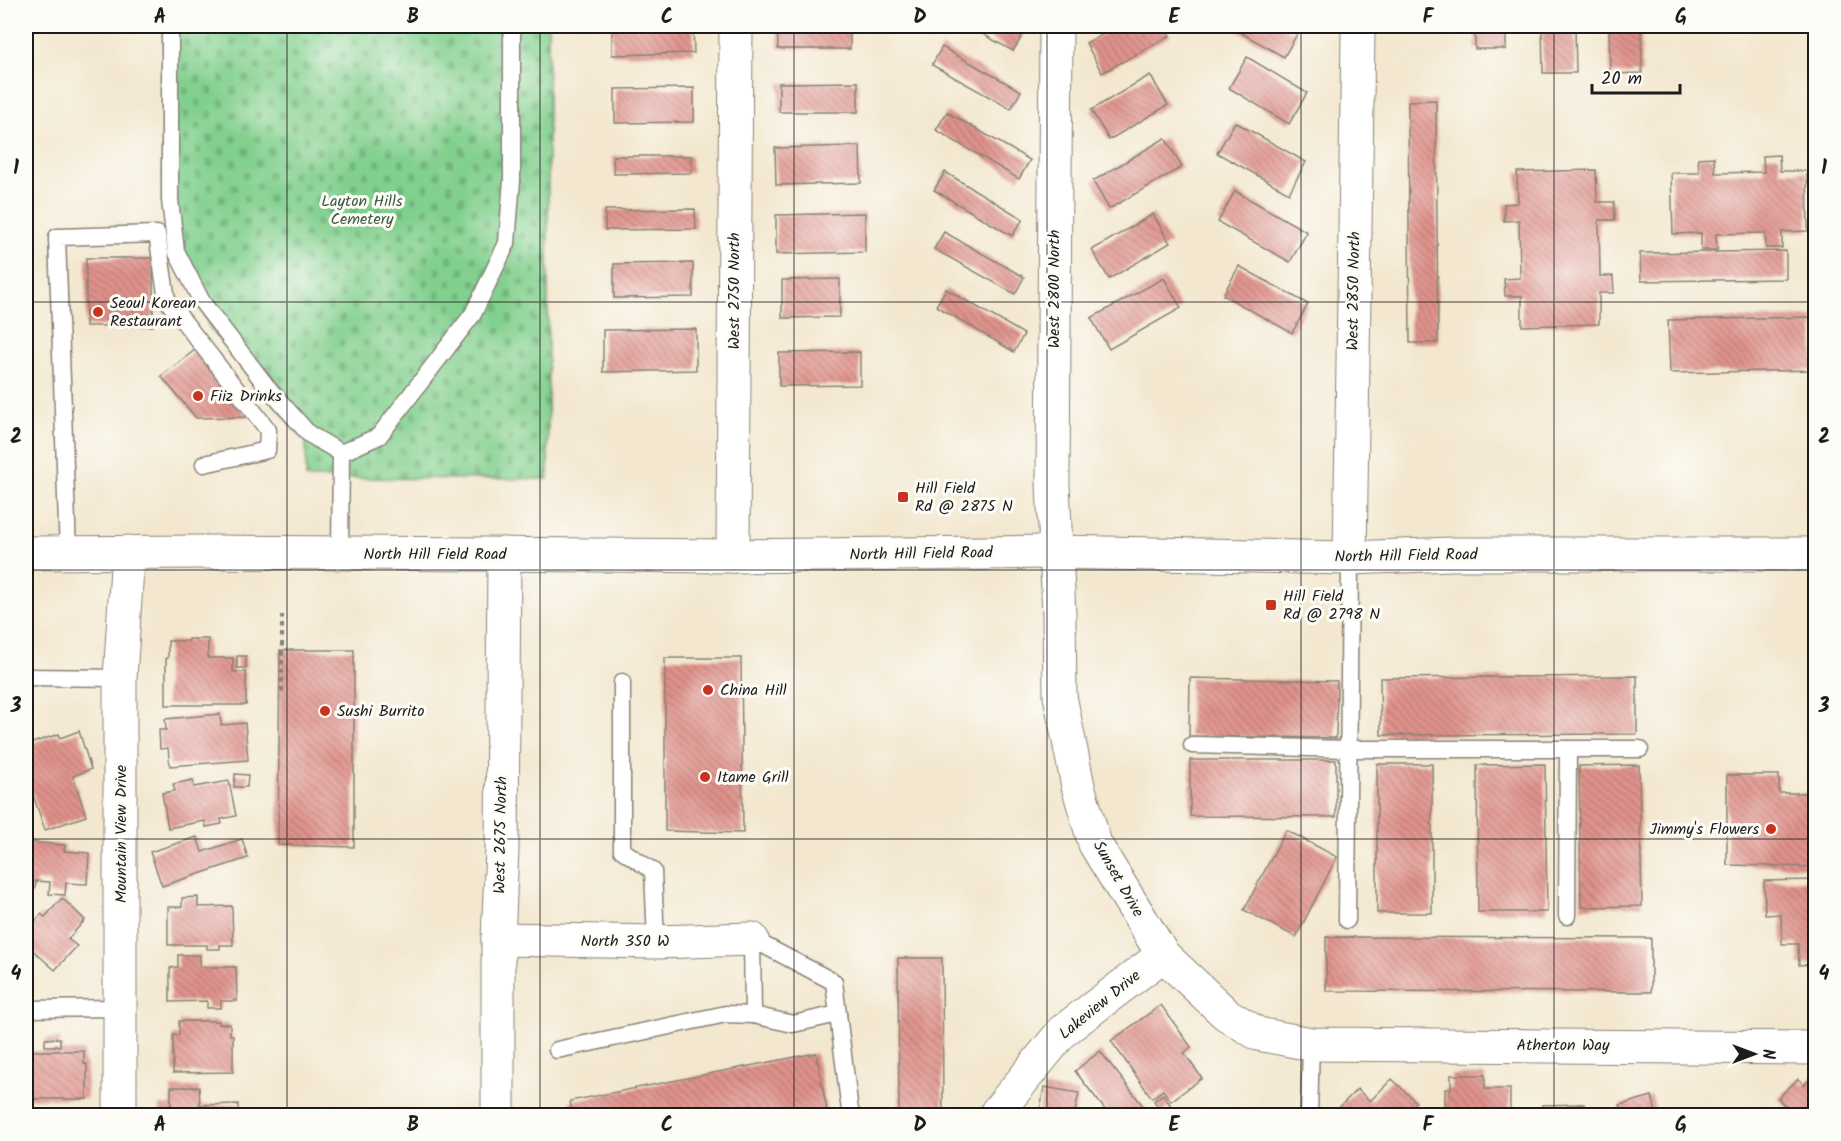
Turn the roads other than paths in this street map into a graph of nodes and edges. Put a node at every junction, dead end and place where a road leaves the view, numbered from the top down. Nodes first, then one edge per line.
1 (170, 26) edge
2 (512, 26) edge
3 (736, 26) edge
4 (1056, 26) edge
5 (1360, 26) edge
6 (341, 453) junction
7 (204, 464) dead end
8 (128, 552) junction
9 (1056, 552) junction
10 (26, 553) edge
11 (68, 553) junction
12 (504, 554) junction
13 (1815, 554) edge
14 (340, 555) junction
15 (733, 556) junction
16 (1350, 558) junction
17 (26, 677) edge
18 (120, 678) junction
19 (622, 682) dead end
20 (1192, 745) dead end
21 (1347, 749) junction
22 (1568, 749) junction
23 (1640, 749) dead end
24 (1568, 916) dead end
25 (1347, 920) dead end
26 (498, 939) junction
27 (752, 939) junction
28 (656, 942) junction
29 (1163, 955) junction
30 (121, 1008) junction
31 (26, 1010) edge
32 (837, 1014) junction
33 (753, 1016) junction
34 (1311, 1044) junction
35 (1815, 1048) edge
36 (557, 1050) dead end
37 (120, 1116) edge
38 (498, 1116) edge
39 (854, 1116) edge
40 (997, 1116) edge
41 (1309, 1116) edge

1 - 6 lane
2 - 6 lane
3 - 15 street, West 2750 North
4 - 9 street, West 2800 North
5 - 16 street, West 2850 North
6 - 14 lane
7 - 11 lane
8 - 11 street, North Hill Field Road
8 - 14 street, North Hill Field Road
8 - 18 street, Mountain View Drive
9 - 15 street, North Hill Field Road
9 - 16 street, North Hill Field Road
9 - 29 street, Sunset Drive
10 - 11 street, North Hill Field Road
12 - 14 street, North Hill Field Road
12 - 15 street, North Hill Field Road
12 - 26 street, West 2675 North
13 - 16 street, North Hill Field Road
16 - 21 lane
17 - 18 lane
18 - 30 street, Mountain View Drive
19 - 28 lane
20 - 21 lane
21 - 22 lane
21 - 25 lane
22 - 23 lane
22 - 24 lane
26 - 28 street, North 350 W
26 - 38 street, West 2675 North
27 - 28 street, North 350 W
27 - 32 lane
27 - 33 lane
29 - 34 street, Sunset Drive
29 - 40 street, Lakeview Drive
30 - 31 lane
30 - 37 street, Mountain View Drive
32 - 33 lane
32 - 39 lane
33 - 36 lane
34 - 35 street, Atherton Way
34 - 41 lane

